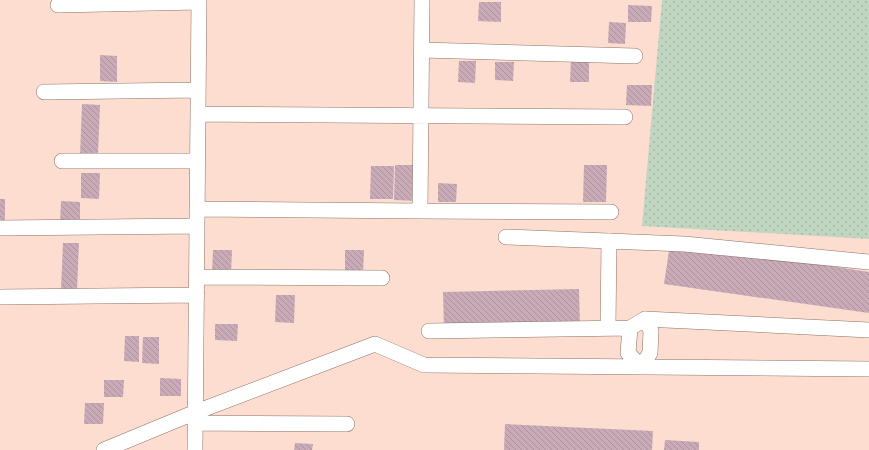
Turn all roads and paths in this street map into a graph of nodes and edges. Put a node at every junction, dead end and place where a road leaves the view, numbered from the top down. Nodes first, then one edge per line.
1 (422, 0) edge
2 (199, 1) edge
3 (58, 5) dead end
4 (422, 50) junction
5 (635, 56) dead end
6 (198, 90) junction
7 (44, 92) dead end
8 (198, 114) junction
9 (421, 116) junction
10 (626, 118) dead end
11 (62, 161) dead end
12 (198, 161) junction
13 (197, 209) junction
14 (420, 211) junction
15 (611, 212) dead end
16 (197, 226) junction
17 (0, 228) edge
18 (506, 237) dead end
19 (609, 241) junction
20 (869, 262) edge
21 (197, 277) junction
22 (382, 278) dead end
23 (196, 295) junction
24 (0, 297) edge
25 (645, 319) junction
26 (608, 328) junction
27 (630, 328) junction
28 (869, 330) edge
29 (429, 331) dead end
30 (641, 366) junction
31 (869, 369) edge
32 (196, 418) junction
33 (347, 424) dead end
34 (104, 450) edge
35 (195, 450) edge

1 - 4 street
2 - 3 street
2 - 6 street
4 - 5 street
4 - 9 street
6 - 7 street
6 - 8 street
8 - 9 street
8 - 12 street
9 - 10 street
9 - 14 street
11 - 12 street
12 - 13 street
13 - 14 street
13 - 16 street
14 - 15 street
16 - 17 street
16 - 21 street
18 - 19 street
19 - 20 street
19 - 26 street
21 - 22 street
21 - 23 street
23 - 24 street
23 - 32 street
25 - 27 street
25 - 28 street
25 - 30 street
26 - 27 street
26 - 29 street
27 - 30 street
30 - 31 street
30 - 32 street
32 - 33 street
32 - 34 street
32 - 35 street

